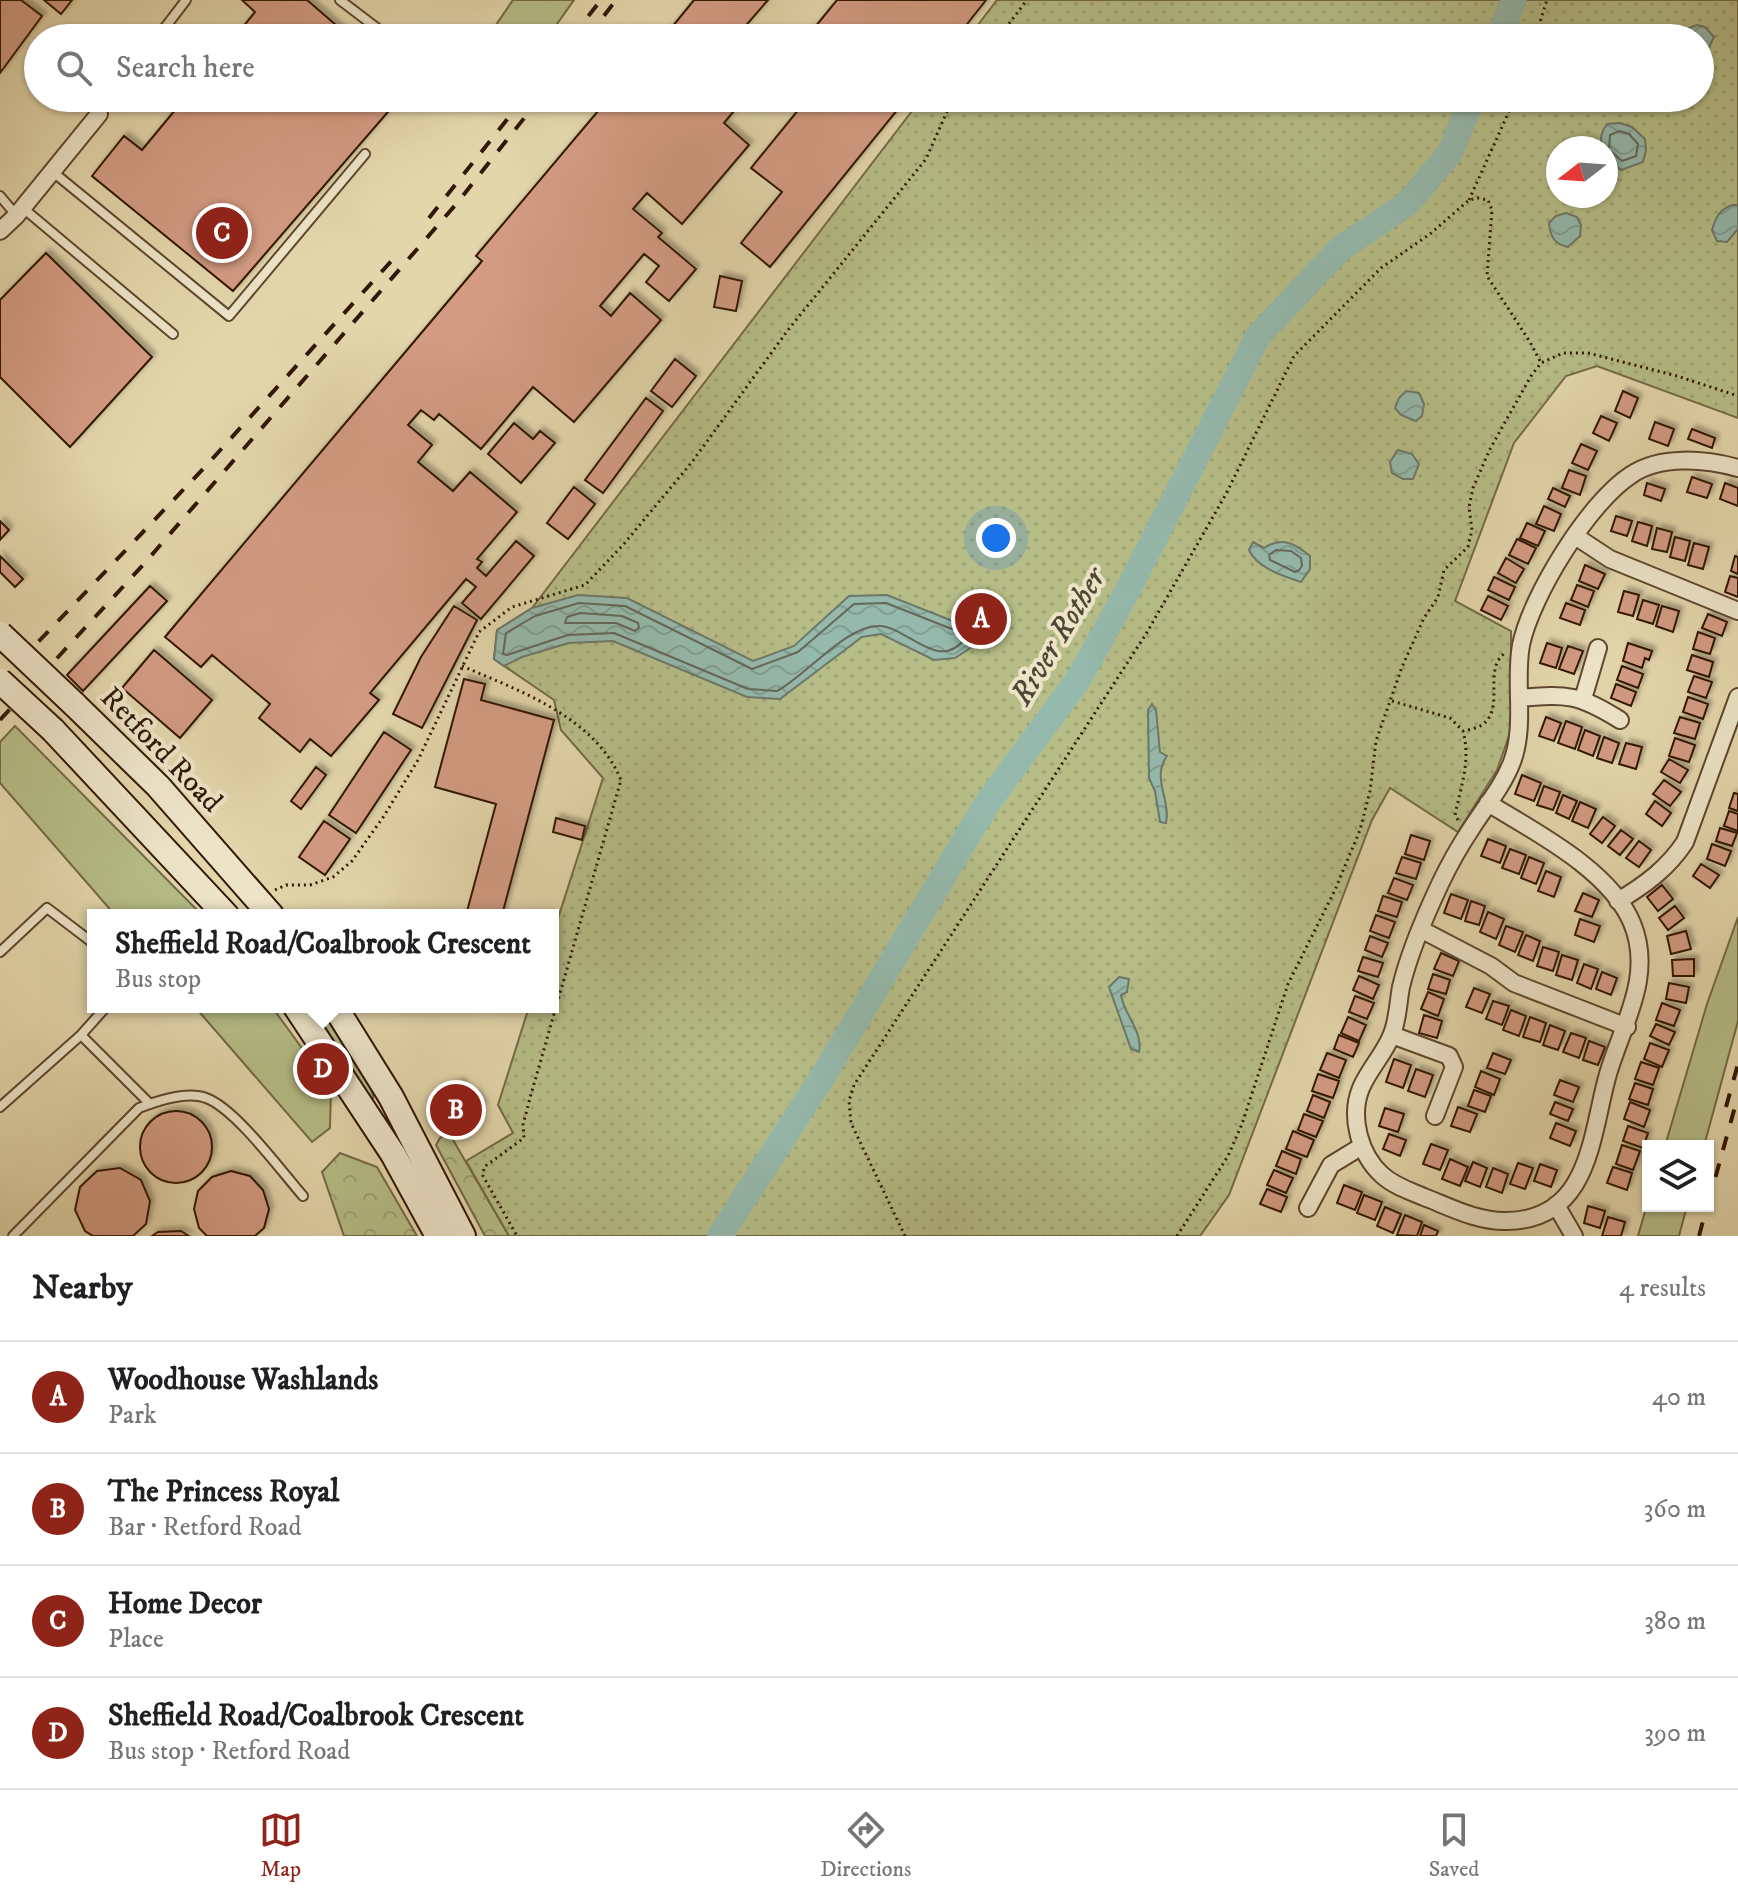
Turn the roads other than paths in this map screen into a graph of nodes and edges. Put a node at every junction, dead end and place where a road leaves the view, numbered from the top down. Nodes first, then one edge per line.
1 (186, 0) edge
2 (340, 0) edge
3 (168, 24) edge
4 (372, 24) edge
5 (99, 114) edge
6 (365, 154) dead end
7 (53, 172) junction
8 (0, 196) edge
9 (20, 212) junction
10 (0, 231) edge
11 (173, 334) dead end
12 (1738, 468) edge
13 (1575, 536) junction
14 (1738, 611) edge
15 (0, 634) edge
16 (1598, 648) dead end
17 (0, 681) edge
18 (1738, 697) edge
19 (1519, 698) junction
20 (1583, 699) junction
21 (1620, 720) dead end
22 (1488, 803) junction
23 (1618, 901) junction
24 (264, 906) edge
25 (221, 909) edge
26 (1422, 930) junction
27 (87, 938) edge
28 (0, 952) edge
29 (101, 1013) edge
30 (300, 1013) edge
31 (339, 1013) edge
32 (1627, 1027) junction
33 (81, 1035) junction
34 (1392, 1035) junction
35 (150, 1104) junction
36 (0, 1107) edge
37 (1435, 1116) dead end
38 (1362, 1146) junction
39 (303, 1196) dead end
40 (1556, 1205) junction
41 (1308, 1208) dead end
42 (13, 1236) edge
43 (438, 1236) edge
44 (463, 1236) edge
45 (1574, 1236) edge

1 - 3 lane
2 - 4 lane
5 - 7 street
6 - 7 lane
7 - 9 street
8 - 9 lane
9 - 10 street
9 - 11 lane
12 - 13 street
13 - 14 street
13 - 19 street
15 - 24 main road, Retford Road, bridge
16 - 20 street
17 - 25 main road, bridge
18 - 23 street
19 - 20 street
19 - 22 street
20 - 21 street
22 - 23 street
22 - 26 street
23 - 32 street
26 - 32 street
26 - 34 street
27 - 28 lane
29 - 33 lane
30 - 43 main road
31 - 44 main road
32 - 40 street
33 - 35 lane
33 - 36 lane
34 - 37 street
34 - 38 street
35 - 39 lane
35 - 42 lane
38 - 40 street
38 - 41 street
40 - 45 street

